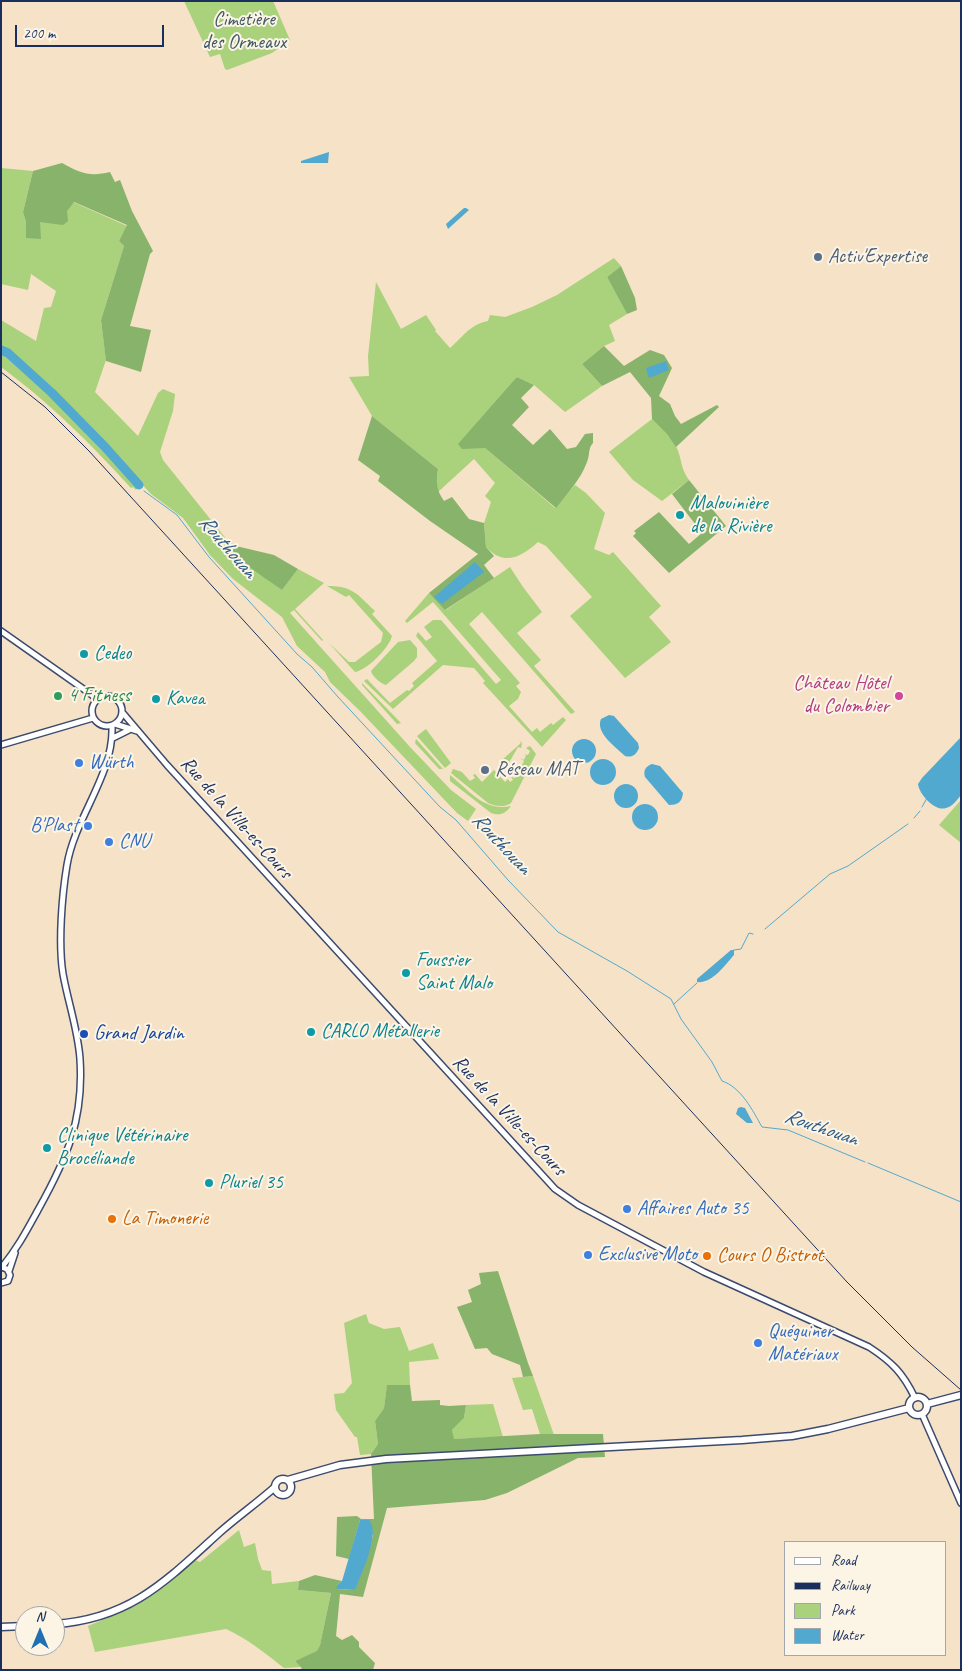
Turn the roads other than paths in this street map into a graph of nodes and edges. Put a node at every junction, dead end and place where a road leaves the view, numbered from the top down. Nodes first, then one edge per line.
1 (1, 631) edge
2 (97, 700) junction
3 (122, 712) junction
4 (93, 718) junction
5 (114, 725) junction
6 (129, 730) junction
7 (137, 731) junction
8 (113, 738) junction
9 (1, 745) edge
10 (16, 1249) junction
11 (2, 1267) edge
12 (9, 1271) junction
13 (3, 1284) edge
14 (959, 1396) edge
15 (915, 1398) junction
16 (927, 1404) junction
17 (909, 1408) junction
18 (922, 1414) junction
19 (305, 1476) junction
20 (288, 1480) junction
21 (275, 1487) junction
22 (292, 1488) junction
23 (282, 1494) junction
24 (261, 1500) junction
25 (961, 1502) edge
26 (65, 1623) edge
27 (15, 1626) edge
28 (1, 1627) edge

1 - 2 street
2 - 3 street
2 - 4 street
3 - 5 street
3 - 7 street, Rue de la Ville-es-Cours
4 - 5 street
4 - 9 street
5 - 6 street
5 - 8 street
6 - 7 street
6 - 8 street
7 - 15 street, Rue de la Ville-es-Cours
8 - 10 street
10 - 11 street
10 - 12 street
11 - 12 street
12 - 13 street
14 - 16 main road
15 - 16 main road
15 - 17 main road
16 - 18 main road
17 - 18 main road
17 - 19 main road
18 - 25 street
19 - 20 main road
19 - 22 main road
20 - 21 main road
20 - 22 main road
21 - 23 main road
21 - 24 main road
22 - 23 main road
23 - 24 main road
24 - 26 main road
27 - 28 main road

